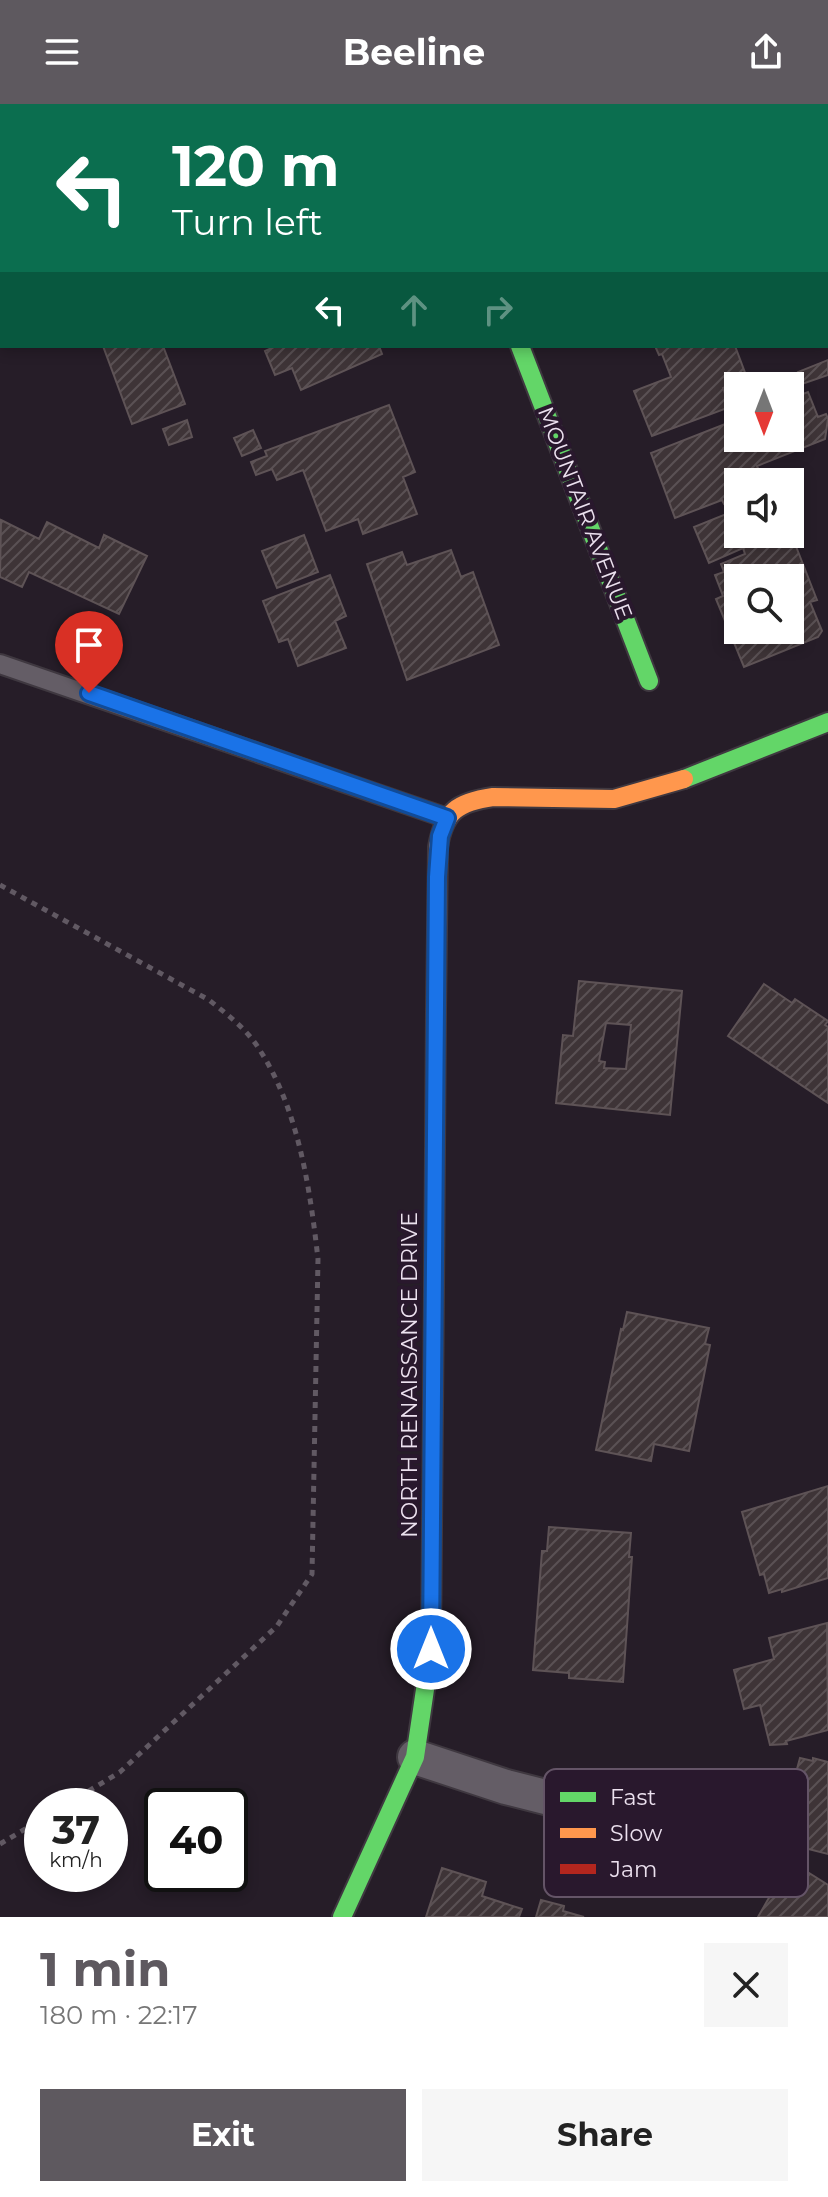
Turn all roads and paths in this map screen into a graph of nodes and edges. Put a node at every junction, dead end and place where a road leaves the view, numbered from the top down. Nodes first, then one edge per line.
1 (521, 348) edge
2 (0, 664) edge
3 (649, 681) dead end
4 (828, 722) edge
5 (447, 818) junction
6 (0, 885) edge
7 (415, 1757) junction
8 (94, 1788) edge
9 (544, 1797) edge
10 (24, 1830) edge
11 (0, 1844) edge
12 (342, 1917) edge

1 - 3 street, MOUNTAIR AVENUE
2 - 5 lane
4 - 5 street
5 - 7 street, NORTH RENAISSANCE DRIVE
6 - 8 path
7 - 9 street
7 - 12 street, NORTH RENAISSANCE DRIVE
10 - 11 path

